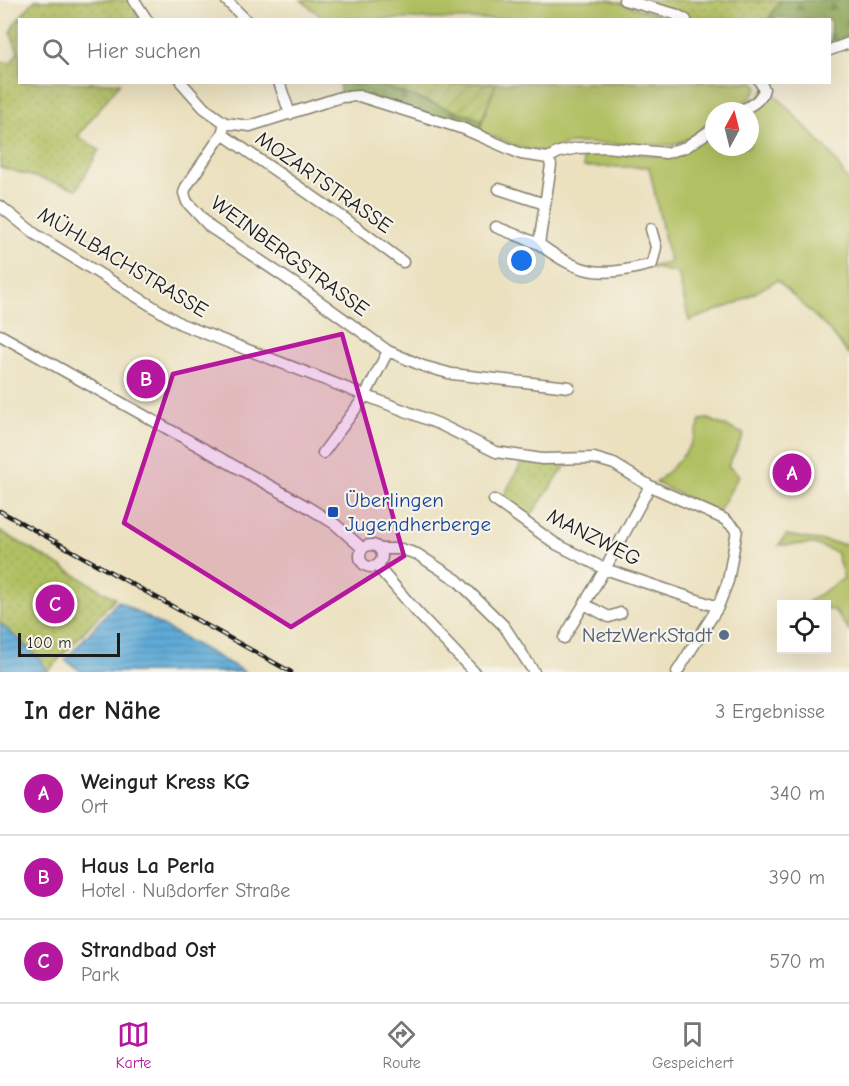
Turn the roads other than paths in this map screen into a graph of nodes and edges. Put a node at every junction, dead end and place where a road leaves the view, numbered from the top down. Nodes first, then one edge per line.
1 (134, 0) edge
2 (226, 0) edge
3 (624, 0) edge
4 (146, 18) edge
5 (244, 18) edge
6 (682, 18) edge
7 (849, 43) edge
8 (831, 50) edge
9 (183, 84) edge
10 (280, 84) edge
11 (761, 84) edge
12 (756, 102) edge
13 (290, 114) junction
14 (224, 128) junction
15 (705, 134) edge
16 (548, 158) junction
17 (499, 189) dead end
18 (545, 204) junction
19 (0, 206) edge
20 (496, 227) dead end
21 (651, 229) dead end
22 (539, 244) junction
23 (403, 262) dead end
24 (0, 335) edge
25 (387, 351) junction
26 (568, 387) dead end
27 (365, 396) junction
28 (323, 453) dead end
29 (650, 486) junction
30 (494, 500) dead end
31 (362, 548) junction
32 (381, 549) junction
33 (377, 566) junction
34 (605, 569) junction
35 (584, 604) junction
36 (718, 607) junction
37 (621, 613) dead end
38 (564, 638) dead end
39 (474, 672) edge
40 (534, 672) edge
41 (677, 672) edge

1 - 4 street
2 - 5 street
3 - 6 street
7 - 8 street
9 - 14 street, MOZARTSTRASSE
10 - 13 street
11 - 12 street
13 - 14 street
13 - 16 street
14 - 23 street, MOZARTSTRASSE
14 - 25 street, WEINBERGSTRASSE
15 - 16 street
16 - 18 street
17 - 18 street
18 - 22 street
19 - 27 street, MÜHLBACHSTRASSE
20 - 22 street
21 - 22 street
24 - 31 street
25 - 26 street, WEINBERGSTRASSE
25 - 27 street
27 - 28 street
27 - 29 street, MÜHLBACHSTRASSE
29 - 34 street
29 - 36 street, MÜHLBACHSTRASSE
30 - 34 street, MANZWEG
31 - 32 street
31 - 33 street
32 - 33 street
32 - 40 street
33 - 39 street
34 - 35 street
34 - 36 street, MANZWEG
35 - 37 street
35 - 38 street
36 - 41 street

